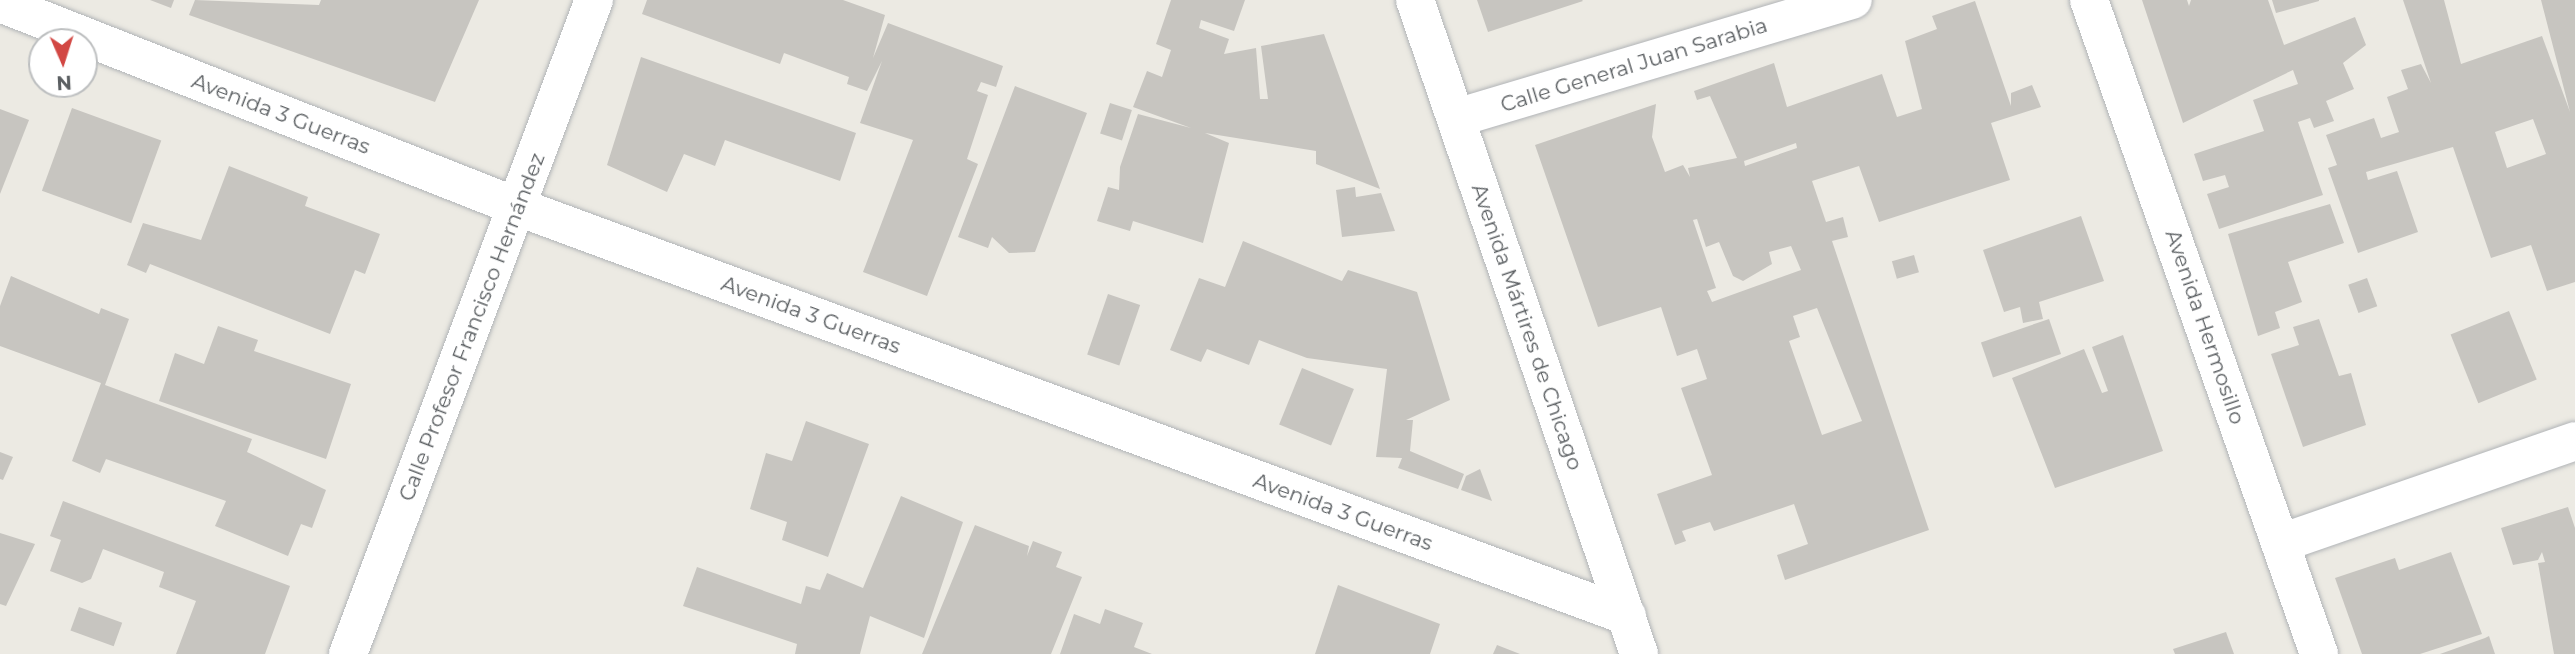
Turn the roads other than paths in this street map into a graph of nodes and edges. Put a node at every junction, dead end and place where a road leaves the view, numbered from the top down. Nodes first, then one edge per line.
1 (594, 0) edge
2 (1415, 0) edge
3 (1853, 0) edge
4 (2089, 0) edge
5 (0, 3) edge
6 (1456, 118) junction
7 (518, 207) junction
8 (2575, 440) edge
9 (2281, 543) junction
10 (1627, 617) junction
11 (348, 654) edge
12 (1639, 654) edge
13 (2319, 654) edge

1 - 7 street, Calle Profesor Francisco Hernández
2 - 6 street, Avenida Mártires de Chicago
3 - 6 street, Calle General Juan Sarabia
4 - 9 street, Avenida Hermosillo
5 - 7 street, Avenida 3 Guerras
6 - 10 street, Avenida Mártires de Chicago
7 - 10 street, Avenida 3 Guerras
7 - 11 street, Calle Profesor Francisco Hernández
8 - 9 street
9 - 13 street, Avenida Hermosillo
10 - 12 street, Avenida Mártires de Chicago

